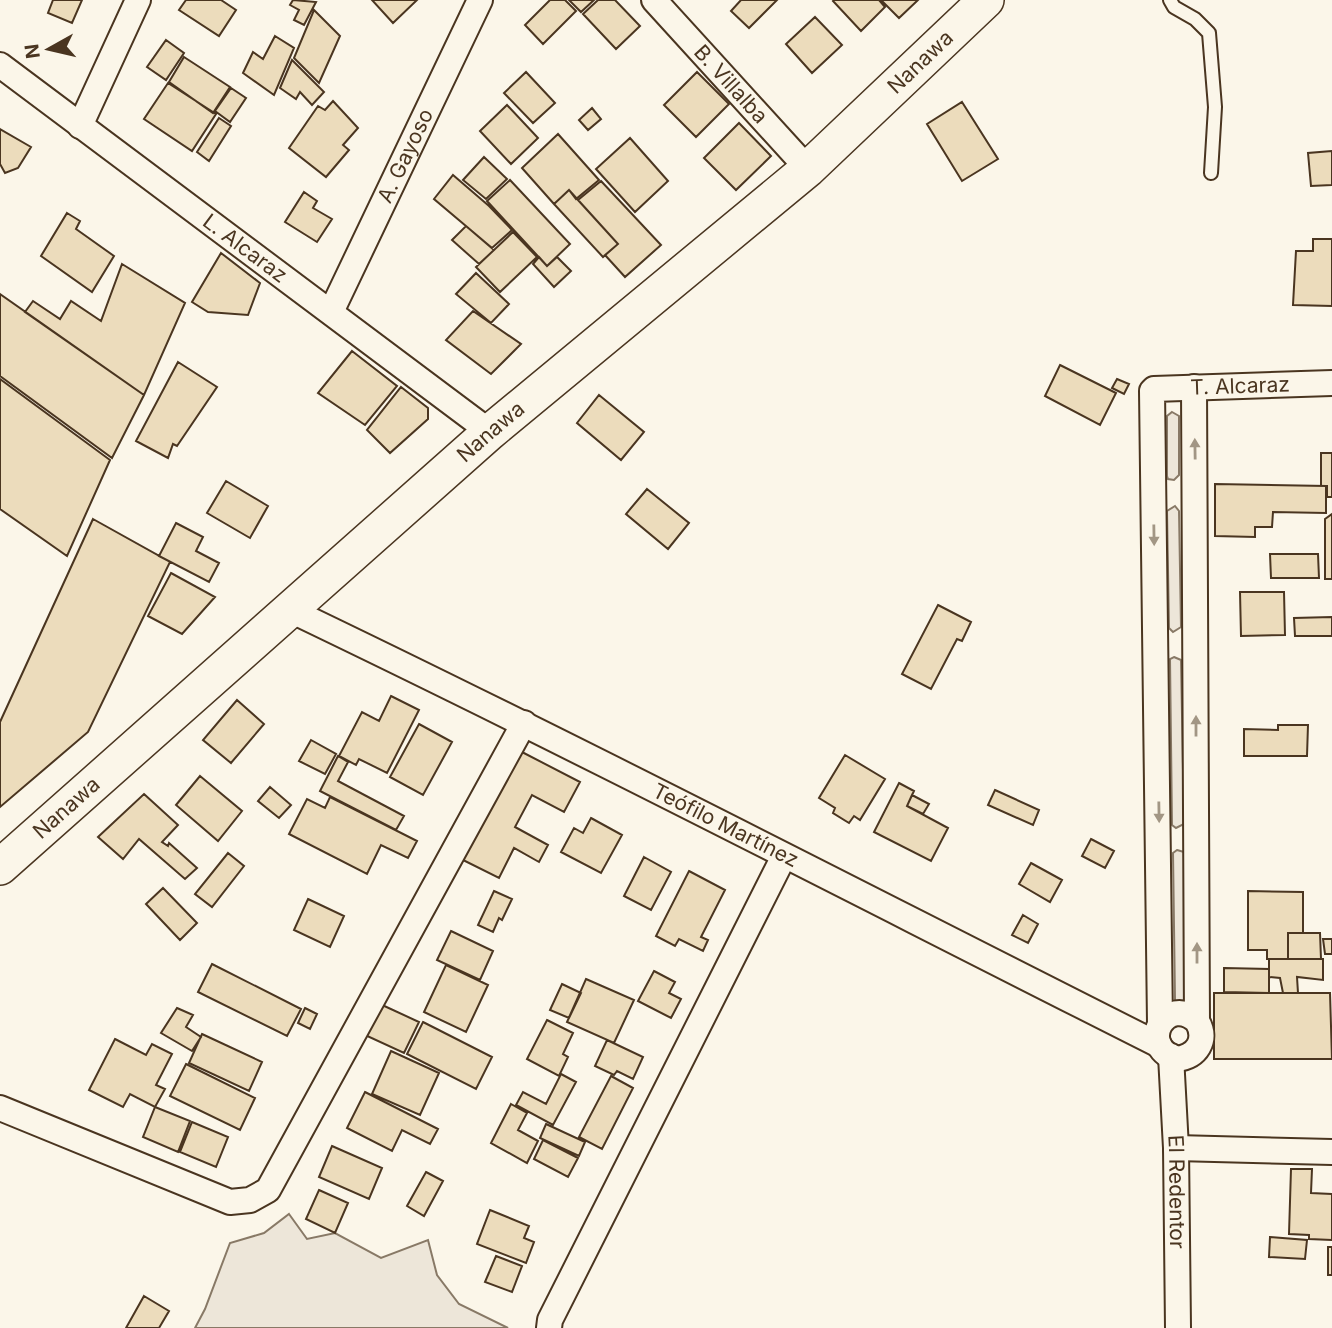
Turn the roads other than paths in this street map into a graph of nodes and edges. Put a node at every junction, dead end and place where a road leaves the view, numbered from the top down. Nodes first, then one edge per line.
1 (138, 0) edge
2 (480, 0) edge
3 (654, 0) edge
4 (986, 0) edge
5 (1170, 0) edge
6 (0, 65) edge
7 (80, 126) junction
8 (808, 169) junction
9 (1211, 173) dead end
10 (331, 312) junction
11 (1332, 383) edge
12 (1194, 387) junction
13 (1152, 393) joint
14 (490, 432) junction
15 (1154, 491) junction
16 (1195, 492) junction
17 (290, 610) junction
18 (1156, 643) junction
19 (1196, 643) junction
20 (524, 723) junction
21 (784, 856) junction
22 (0, 867) edge
23 (1197, 1021) junction
24 (1163, 1041) junction
25 (0, 1108) edge
26 (1175, 1148) junction
27 (1332, 1152) edge
28 (549, 1328) edge
29 (1178, 1328) edge

1 - 7 street
2 - 10 street, A. Gayoso
3 - 8 street, B. Villalba
4 - 8 street, Nanawa
5 - 9 lane
6 - 7 street, L. Alcaraz
7 - 10 street, L. Alcaraz
8 - 14 street, Nanawa
10 - 14 street, L. Alcaraz
11 - 12 street, T. Alcaraz
12 - 13 street, T. Alcaraz
16 -> 12 street
13 - 15 street, El Redentor
14 - 17 street, Nanawa
15 - 16 street
15 -> 18 street, El Redentor
16 - 19 street
17 - 20 street, Teófilo Martínez
17 - 22 street, Nanawa
18 - 19 street
18 -> 24 street, El Redentor
23 -> 19 street
20 - 21 street, Teófilo Martínez
20 - 25 street
21 - 24 street, Teófilo Martínez
21 - 28 street
23 - 24 street
23 - 24 street
24 - 26 street, El Redentor
26 - 27 street
26 - 29 street, El Redentor

